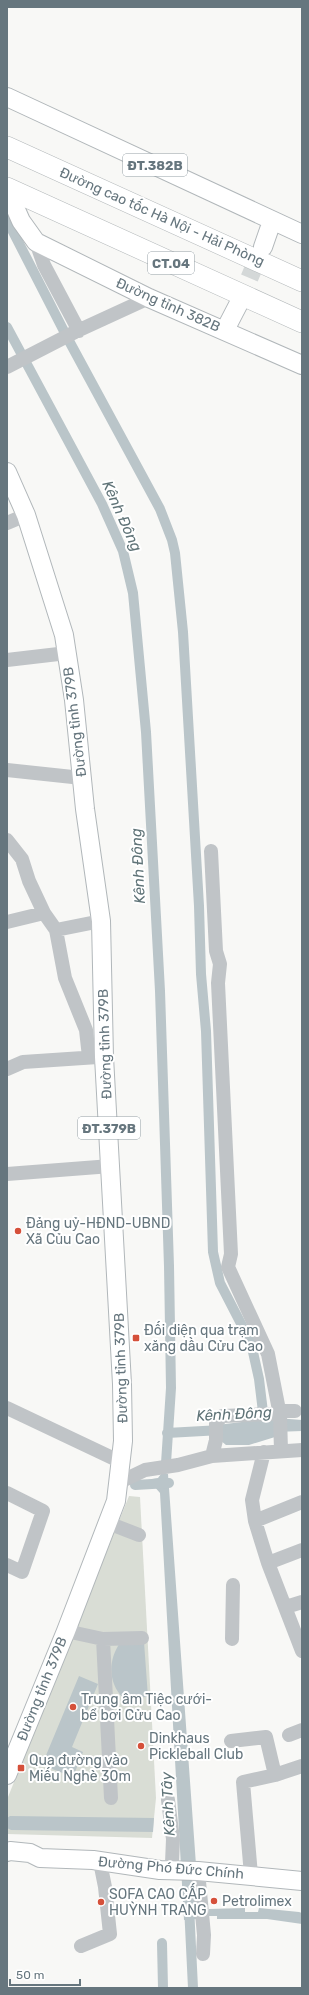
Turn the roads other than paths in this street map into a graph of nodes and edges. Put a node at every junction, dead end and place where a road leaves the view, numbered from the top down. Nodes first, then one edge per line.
1 (7, 97) edge
2 (14, 150) edge
3 (7, 189) edge
4 (167, 220) junction
5 (272, 221) junction
6 (302, 234) edge
7 (36, 242) junction
8 (263, 247) tunnel mouth
9 (302, 271) edge
10 (302, 281) edge
11 (149, 298) junction
12 (239, 303) tunnel mouth
13 (302, 322) edge
14 (225, 330) junction
15 (77, 331) junction
16 (302, 365) edge
17 (7, 368) edge
18 (7, 472) edge
19 (26, 515) junction
20 (7, 523) edge
21 (67, 653) junction
22 (7, 660) edge
23 (7, 770) edge
24 (82, 778) junction
25 (7, 840) edge
26 (211, 850) dead end
27 (44, 913) junction
28 (7, 922) edge
29 (101, 922) junction
30 (56, 930) junction
31 (97, 1057) junction
32 (7, 1069) edge
33 (111, 1166) junction
34 (7, 1174) edge
35 (295, 1411) dead end
36 (10, 1413) edge
37 (279, 1413) junction
38 (302, 1450) edge
39 (281, 1451) junction
40 (264, 1452) junction
41 (212, 1456) junction
42 (121, 1462) junction
43 (120, 1482) junction
44 (7, 1493) edge
45 (302, 1502) edge
46 (255, 1521) junction
47 (108, 1523) junction
48 (139, 1535) dead end
49 (302, 1550) edge
50 (268, 1563) junction
51 (7, 1565) edge
52 (233, 1585) dead end
53 (302, 1602) edge
54 (286, 1607) junction
55 (66, 1631) junction
56 (142, 1638) dead end
57 (103, 1639) junction
58 (232, 1639) dead end
59 (302, 1650) edge
60 (302, 1730) edge
61 (289, 1735) dead end
62 (231, 1741) dead end
63 (302, 1766) edge
64 (7, 1775) edge
65 (275, 1775) junction
66 (111, 1798) dead end
67 (168, 1800) dead end
68 (7, 1852) edge
69 (40, 1858) junction
70 (7, 1860) edge
71 (100, 1862) junction
72 (172, 1866) junction
73 (200, 1871) junction
74 (251, 1875) junction
75 (302, 1881) edge
76 (81, 1946) dead end
77 (203, 1954) dead end

1 - 5 main road, ĐT.382B
2 - 4 highway, Đường cao tốc Hà Nội - Hải Phòng / CT.04
3 - 7 main road
3 - 13 highway, CT.04
4 - 9 highway
4 - 10 highway, Đường cao tốc Hà Nội - Hải Phòng / CT.04
5 - 6 main road, ĐT.382B
5 - 8 main road
7 - 11 main road, Đường tỉnh 382B
7 - 15 street
11 - 14 main road, Đường tỉnh 382B
11 - 15 street
12 - 14 main road
14 - 16 main road, Đường tỉnh 382B
15 - 17 street
18 - 19 main road, Đường tỉnh 379B / ĐT.379B
19 - 20 street
19 - 21 main road, Đường tỉnh 379B / ĐT.379B
21 - 22 street
21 - 24 main road, Đường tỉnh 379B / ĐT.379B
23 - 24 street
24 - 29 main road, Đường tỉnh 379B / ĐT.379B
25 - 27 street
26 - 37 street
27 - 28 street
27 - 30 street
29 - 30 street
29 - 31 main road, Đường tỉnh 379B / ĐT.379B
30 - 31 street
31 - 32 street
31 - 33 main road, Đường tỉnh 379B / ĐT.379B
33 - 34 street
33 - 42 main road, Đường tỉnh 379B / ĐT.379B
35 - 37 street
36 - 42 street
37 - 39 street
37 - 41 street
38 - 39 street
39 - 40 street
40 - 41 street
40 - 46 street
41 - 43 street
42 - 43 main road, Đường tỉnh 379B / ĐT.379B
43 - 47 main road, Đường tỉnh 379B / ĐT.379B
44 - 51 street
45 - 46 street
46 - 50 street
47 - 48 street
47 - 55 main road, Đường tỉnh 379B / ĐT.379B
49 - 50 street
50 - 54 street
52 - 58 street
53 - 54 street
54 - 59 street
55 - 57 street
55 - 64 main road, Đường tỉnh 379B / ĐT.379B
56 - 57 street
57 - 66 street
60 - 61 street
62 - 65 street
63 - 65 street
65 - 74 street
67 - 72 street
68 - 69 main road, Đường Phó Đức Chính
69 - 70 main road, Đường Phó Đức Chính
69 - 71 main road, Đường Phó Đức Chính
71 - 72 main road, Đường Phó Đức Chính
71 - 76 street
72 - 73 main road, Đường Phó Đức Chính
73 - 74 main road, Đường Phó Đức Chính
73 - 77 street
74 - 75 main road, Đường Phó Đức Chính

